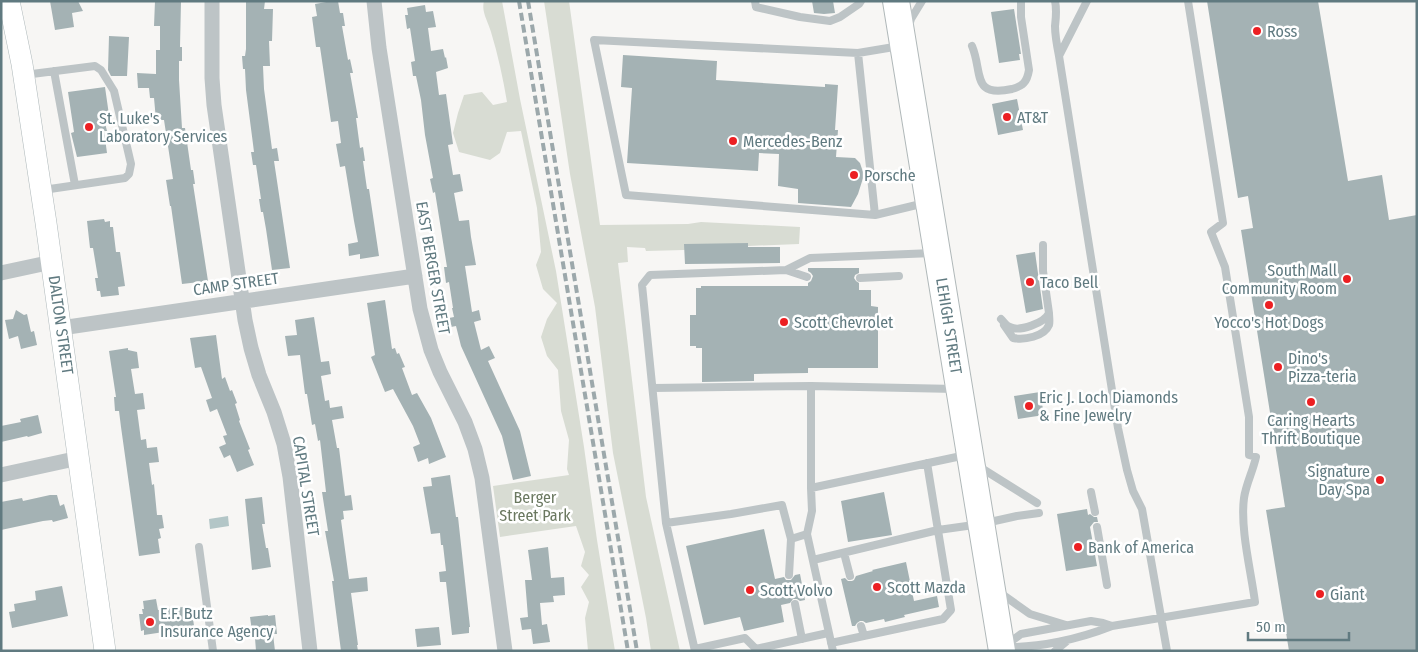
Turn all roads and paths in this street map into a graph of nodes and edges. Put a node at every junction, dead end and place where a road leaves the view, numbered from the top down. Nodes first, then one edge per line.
1 (9, 1) edge
2 (212, 1) edge
3 (374, 1) edge
4 (755, 1) edge
5 (896, 1) edge
6 (922, 1) edge
7 (1021, 1) edge
8 (1055, 1) edge
9 (1088, 1) edge
10 (1188, 1) edge
11 (859, 2) edge
12 (8, 31) edge
13 (904, 46) junction
14 (972, 46) dead end
15 (858, 53) junction
16 (1059, 56) junction
17 (54, 71) junction
18 (23, 75) junction
19 (74, 185) junction
20 (41, 190) junction
21 (929, 202) junction
22 (875, 215) junction
23 (1043, 246) dead end
24 (937, 252) junction
25 (52, 262) junction
26 (786, 270) junction
27 (1, 273) edge
28 (415, 276) junction
29 (899, 276) dead end
30 (807, 277) dead end
31 (860, 278) dead end
32 (244, 301) junction
33 (1001, 319) dead end
34 (62, 328) junction
35 (812, 386) junction
36 (653, 388) junction
37 (960, 389) junction
38 (79, 458) junction
39 (971, 458) junction
40 (927, 463) junction
41 (1, 475) edge
42 (811, 488) junction
43 (1091, 492) dead end
44 (1037, 503) dead end
45 (1094, 512) dead end
46 (1039, 513) dead end
47 (666, 523) junction
48 (982, 524) junction
49 (1097, 527) dead end
50 (938, 530) junction
51 (808, 534) junction
52 (792, 538) junction
53 (200, 547) dead end
54 (844, 553) junction
55 (813, 560) junction
56 (789, 574) dead end
57 (850, 576) dead end
58 (991, 585) junction
59 (1107, 585) dead end
60 (795, 604) dead end
61 (1161, 619) junction
62 (1068, 625) junction
63 (861, 626) dead end
64 (1112, 626) junction
65 (828, 633) junction
66 (864, 636) junction
67 (802, 639) junction
68 (1069, 639) junction
69 (832, 647) edge
70 (103, 650) edge
71 (695, 650) edge
72 (997, 650) edge
73 (213, 651) edge
74 (310, 651) edge
75 (504, 651) edge
76 (1055, 651) edge
77 (1167, 651) edge

1 - 12 main road, DALTON STREET
2 - 32 street, CAPITAL STREET
3 - 28 street, EAST BERGER STREET
4 - 11 lane
5 - 13 highway, LEHIGH STREET
6 - 13 lane
7 - 14 lane
8 - 16 lane
9 - 16 lane
10 - 61 lane
12 - 18 main road, DALTON STREET
13 - 15 lane
13 - 21 highway, LEHIGH STREET
15 - 22 lane
15 - 22 lane
16 - 61 lane
17 - 18 lane
17 - 19 lane
17 - 19 lane
18 - 20 main road, DALTON STREET
19 - 20 lane
20 - 25 main road, DALTON STREET
21 - 22 lane
21 - 24 highway, LEHIGH STREET
23 - 33 lane
24 - 26 lane
24 - 37 highway, LEHIGH STREET
25 - 27 street
25 - 34 main road, DALTON STREET
26 - 30 lane
26 - 36 lane
28 - 32 street, CAMP STREET
28 - 75 street, EAST BERGER STREET
29 - 31 lane
32 - 34 street, CAMP STREET
32 - 74 street, CAPITAL STREET
34 - 38 main road, DALTON STREET
35 - 36 lane
35 - 37 lane
35 - 42 lane
36 - 47 lane
37 - 39 highway, LEHIGH STREET
38 - 41 street
38 - 70 main road, DALTON STREET
39 - 40 lane
39 - 44 lane
39 - 48 highway, LEHIGH STREET
40 - 42 lane
40 - 50 lane
42 - 51 lane
43 - 45 lane
46 - 48 lane
47 - 52 lane
47 - 71 lane
48 - 50 lane
48 - 58 highway, LEHIGH STREET
49 - 59 lane
50 - 54 lane
50 - 66 lane
51 - 52 lane
51 - 55 lane
52 - 56 lane
53 - 73 lane
54 - 55 lane
54 - 57 lane
55 - 65 lane
58 - 62 lane
58 - 72 highway, LEHIGH STREET
60 - 67 lane
61 - 64 lane
61 - 77 lane
62 - 64 lane
62 - 72 lane
63 - 66 lane
64 - 68 lane
65 - 67 lane
65 - 69 lane
66 - 69 lane
67 - 71 lane
68 - 72 lane
68 - 76 lane

